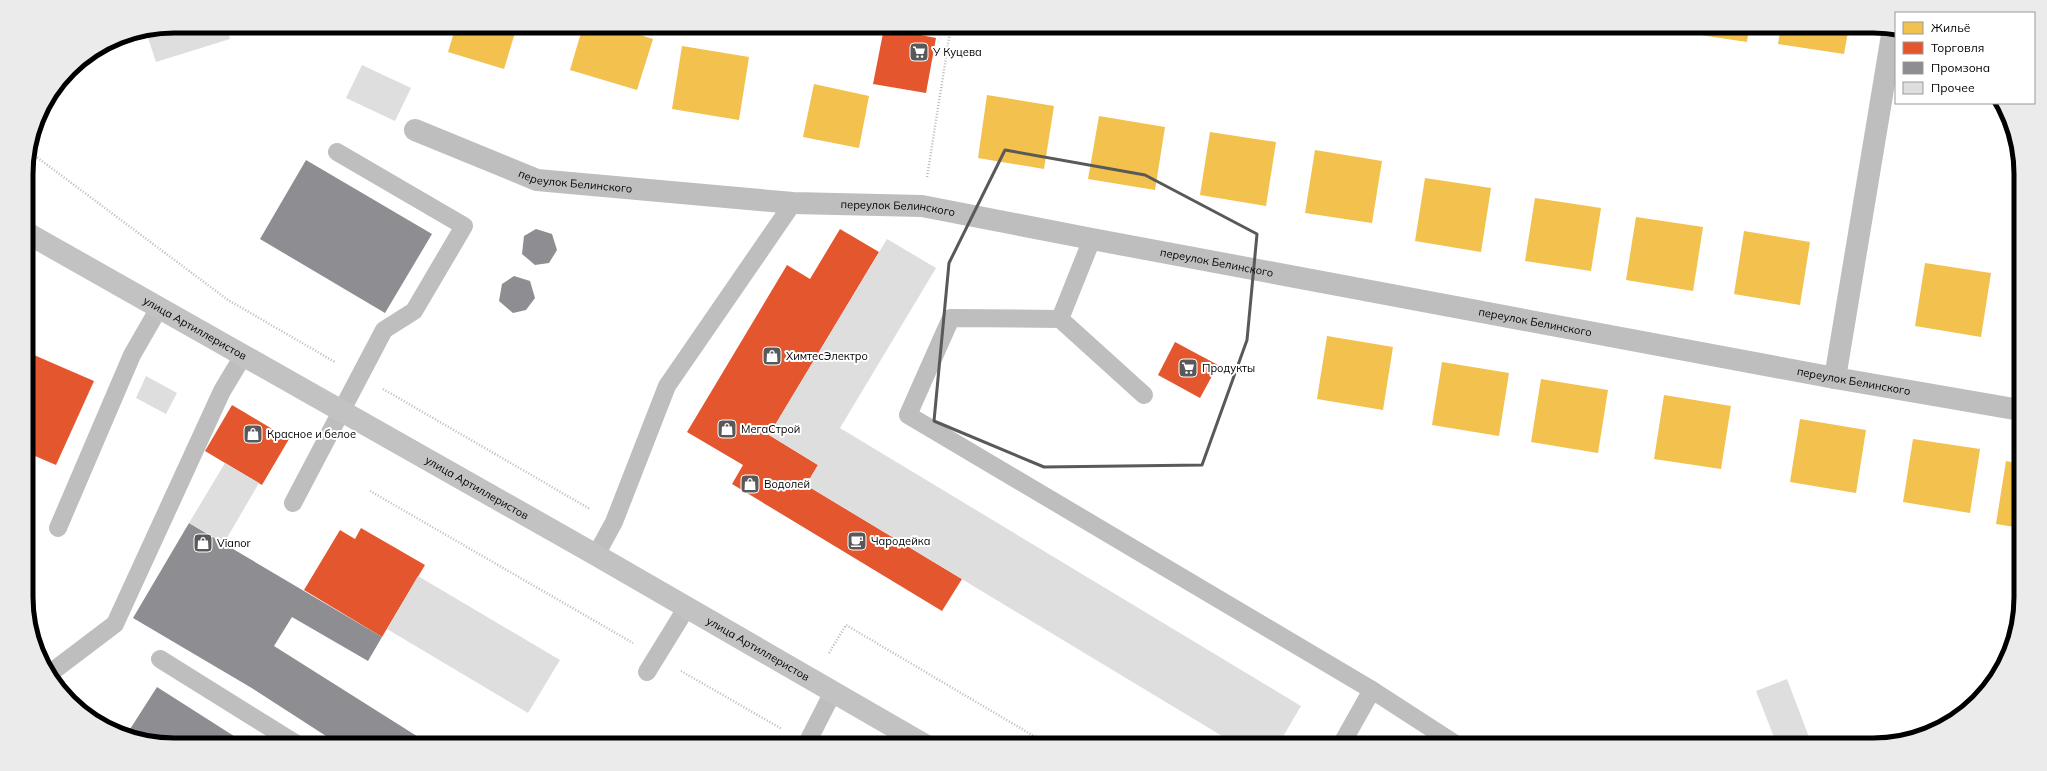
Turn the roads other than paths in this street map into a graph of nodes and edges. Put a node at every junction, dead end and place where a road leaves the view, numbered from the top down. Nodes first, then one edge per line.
1 (1892, 34) edge
2 (416, 130) dead end
3 (337, 152) dead end
4 (793, 203) junction
5 (33, 237) edge
6 (1092, 239) junction
7 (159, 308) junction
8 (1060, 319) junction
9 (243, 356) junction
10 (1835, 378) junction
11 (1144, 395) dead end
12 (2014, 409) edge
13 (341, 412) junction
14 (293, 503) dead end
15 (58, 528) dead end
16 (596, 555) junction
17 (687, 607) junction
18 (160, 659) dead end
19 (652, 664) road end
20 (54, 670) edge
21 (1372, 690) junction
22 (833, 692) junction
23 (287, 738) edge
24 (810, 738) edge
25 (913, 738) edge
26 (1345, 738) edge
27 (1446, 738) edge

1 - 10 street
2 - 4 street, переулок Белинского
3 - 13 lane
4 - 6 street, переулок Белинского
4 - 16 lane
5 - 7 street, улица Артиллеристов
6 - 8 lane
6 - 10 street, переулок Белинского
7 - 9 street, улица Артиллеристов
7 - 15 lane
8 - 11 lane
8 - 21 lane
9 - 13 street, улица Артиллеристов
9 - 20 lane
10 - 12 street, переулок Белинского
13 - 14 lane
13 - 16 street, улица Артиллеристов
16 - 17 street, улица Артиллеристов
17 - 19 lane
17 - 22 street, улица Артиллеристов
18 - 23 lane
21 - 26 lane
21 - 27 lane
22 - 24 lane
22 - 25 street, улица Артиллеристов

